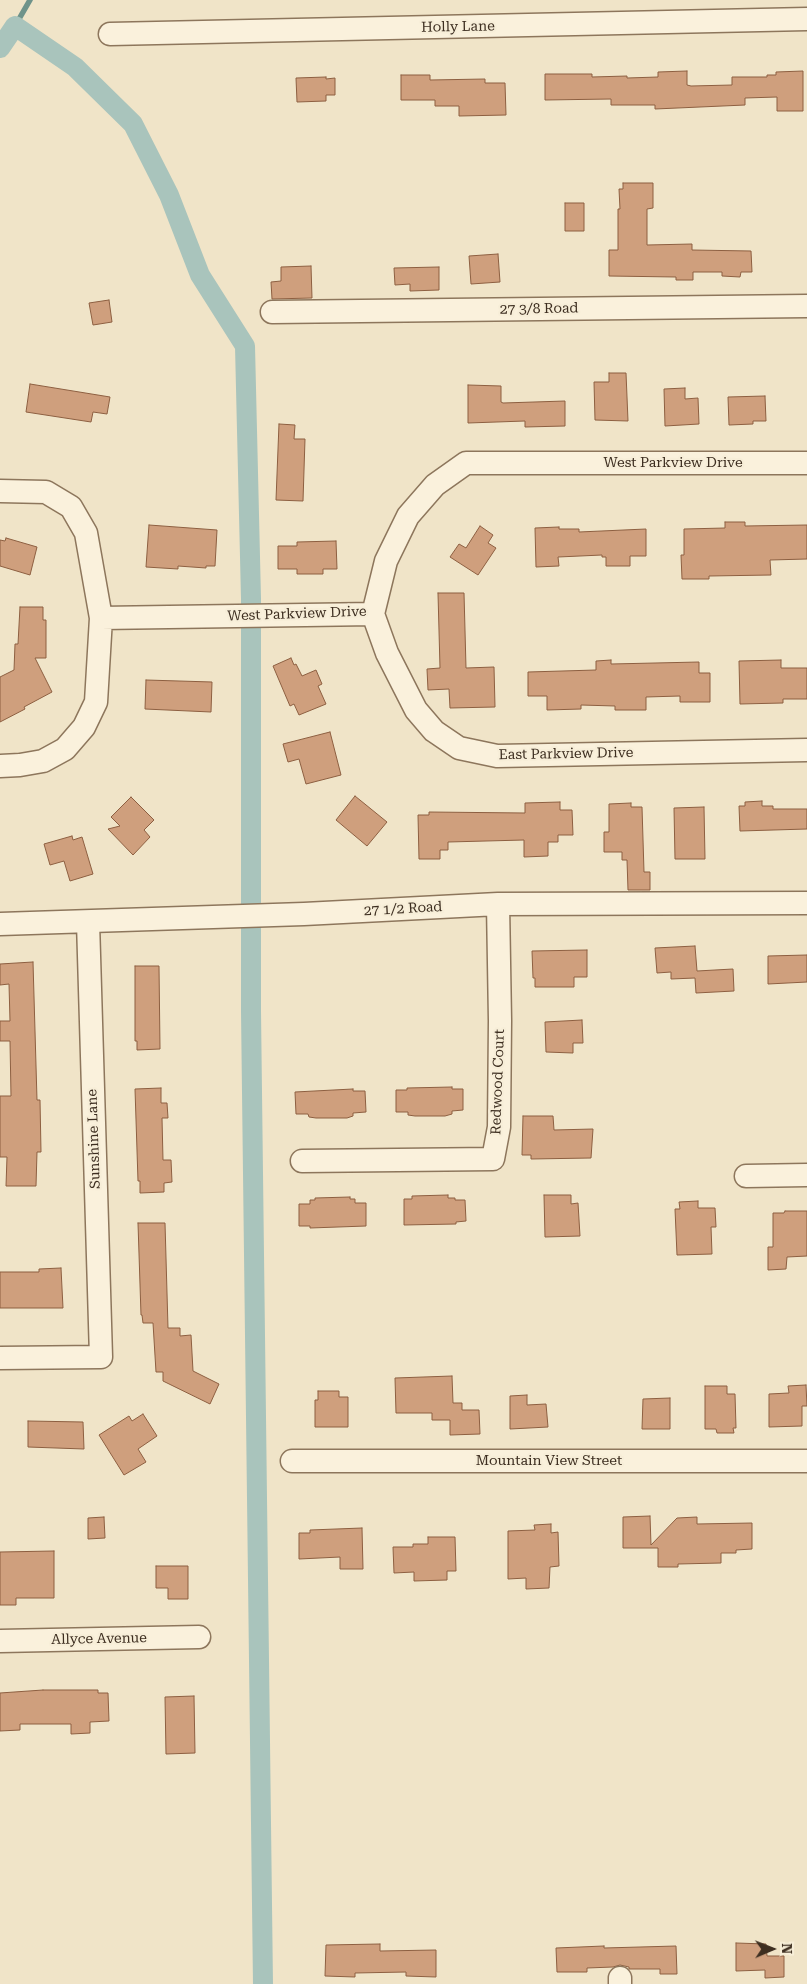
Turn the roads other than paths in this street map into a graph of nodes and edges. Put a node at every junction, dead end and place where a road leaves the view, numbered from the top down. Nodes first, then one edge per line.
1 (807, 19) edge
2 (110, 34) dead end
3 (807, 306) edge
4 (272, 312) dead end
5 (807, 463) edge
6 (0, 491) edge
7 (372, 614) junction
8 (101, 618) junction
9 (807, 750) edge
10 (0, 766) edge
11 (807, 903) edge
12 (498, 904) junction
13 (88, 922) junction
14 (0, 924) edge
15 (302, 1161) dead end
16 (807, 1175) edge
17 (746, 1176) dead end
18 (0, 1358) edge
19 (292, 1461) dead end
20 (807, 1462) edge
21 (199, 1637) dead end
22 (0, 1640) edge

1 - 2 street, Holly Lane
3 - 4 street, 27 3/8 Road
5 - 7 street, West Parkview Drive
6 - 8 street
7 - 8 street, West Parkview Drive
7 - 9 street, East Parkview Drive
8 - 10 street
11 - 12 street, 27 1/2 Road
12 - 13 street, 27 1/2 Road
12 - 15 street, Redwood Court
13 - 14 street, 27 1/2 Road
13 - 18 street, Sunshine Lane
16 - 17 street
19 - 20 street, Mountain View Street
21 - 22 street, Allyce Avenue

